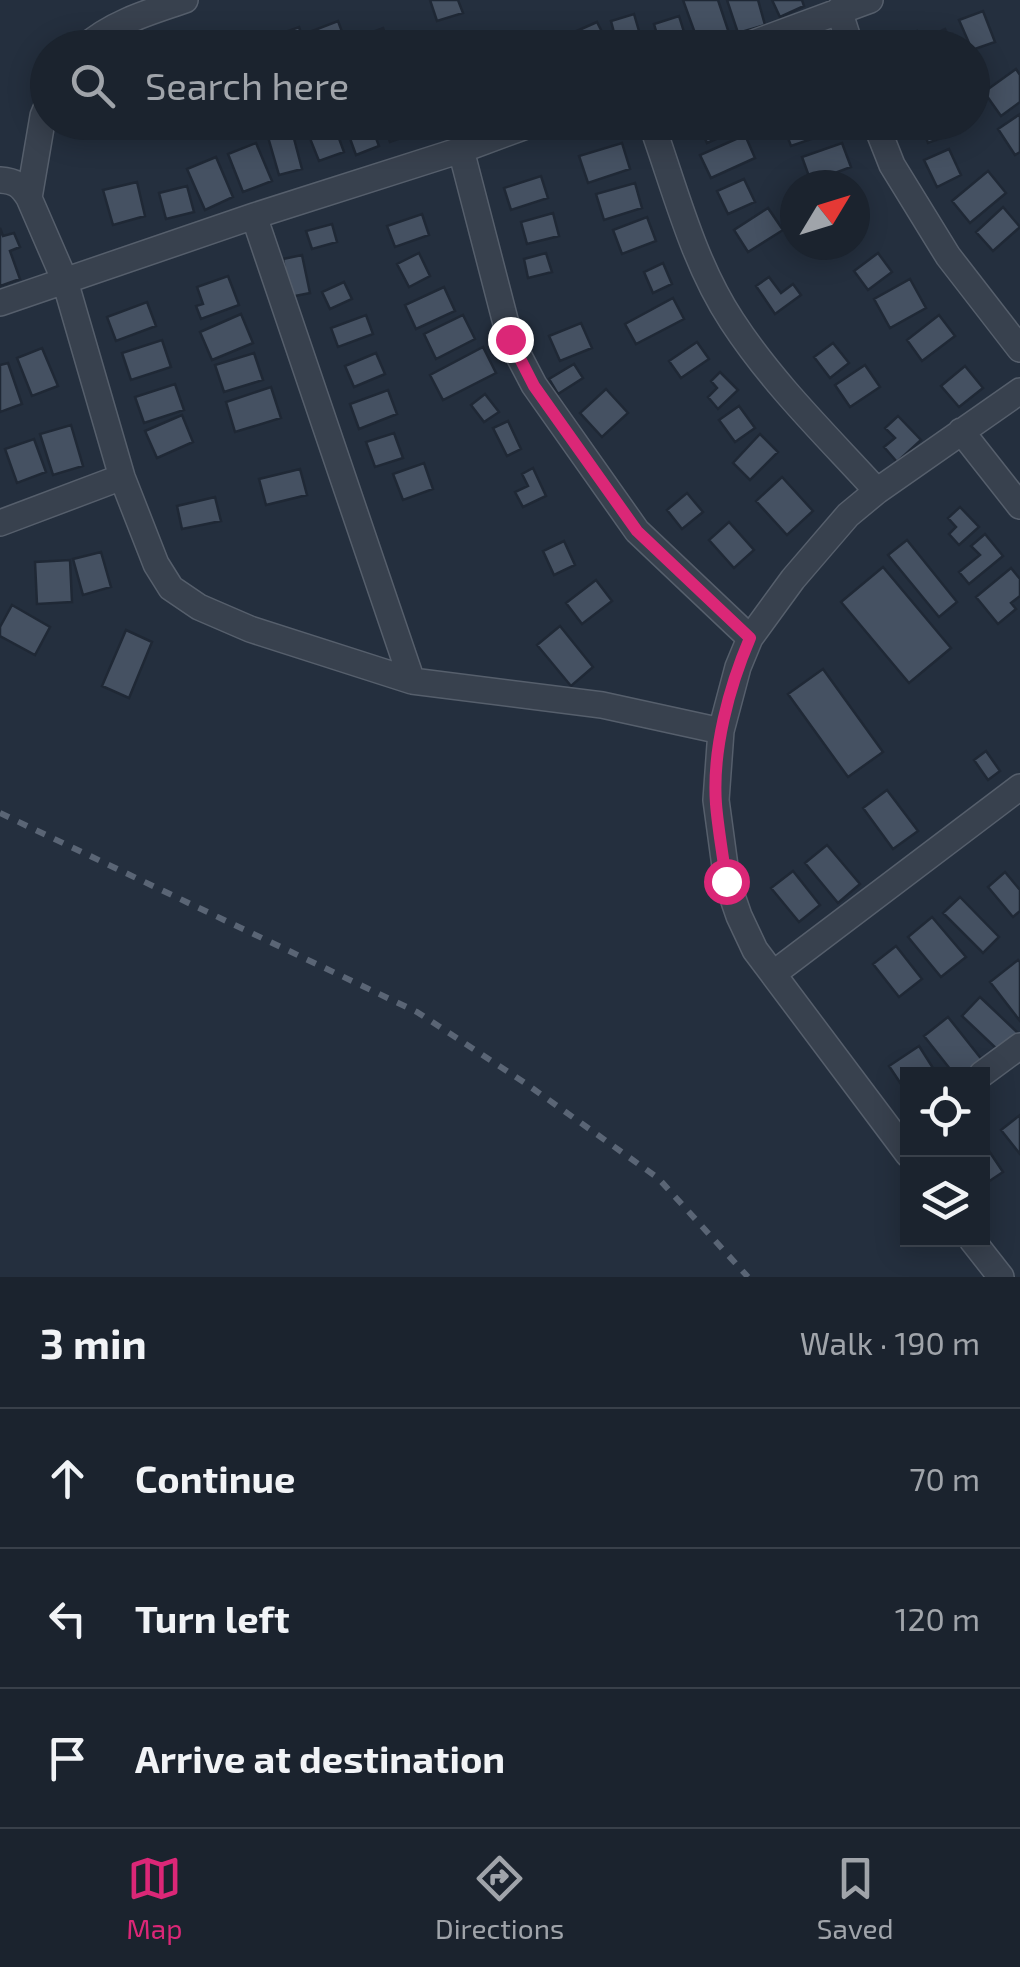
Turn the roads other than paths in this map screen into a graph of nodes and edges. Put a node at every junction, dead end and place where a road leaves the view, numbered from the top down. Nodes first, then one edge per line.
1 (185, 0) edge
2 (870, 0) edge
3 (839, 10) junction
4 (112, 30) edge
5 (787, 30) edge
6 (845, 30) edge
7 (39, 140) edge
8 (488, 140) edge
9 (657, 140) edge
10 (882, 140) edge
11 (461, 150) junction
12 (0, 180) edge
13 (29, 198) junction
14 (254, 216) junction
15 (65, 281) junction
16 (0, 303) edge
17 (1020, 349) edge
18 (1020, 391) edge
19 (961, 432) junction
20 (122, 477) junction
21 (877, 491) junction
22 (1020, 506) edge
23 (0, 523) edge
24 (750, 638) junction
25 (412, 681) junction
26 (721, 731) junction
27 (1020, 787) edge
28 (773, 974) junction
29 (1020, 1046) edge
30 (990, 1068) edge
31 (900, 1135) edge
32 (977, 1247) edge
33 (1001, 1277) edge

1 - 4 street
2 - 3 street
3 - 5 street
3 - 6 street
7 - 13 street
8 - 11 street
9 - 21 street
10 - 17 street
11 - 14 street
11 - 24 street
12 - 13 street
13 - 15 street
14 - 15 street
14 - 25 street
15 - 16 street
15 - 20 street
18 - 19 street
19 - 21 street
19 - 22 street
20 - 23 street
20 - 25 street
21 - 24 street
24 - 26 street
25 - 26 street
26 - 28 street
27 - 28 street
28 - 31 street
29 - 30 street
32 - 33 street

